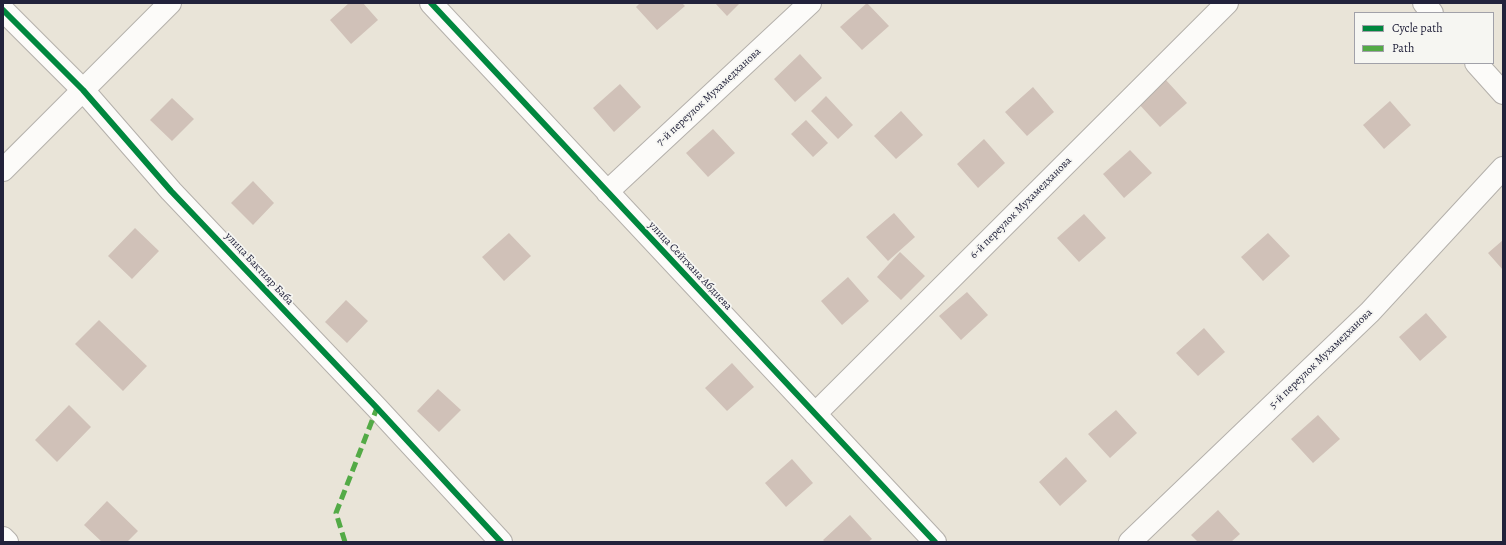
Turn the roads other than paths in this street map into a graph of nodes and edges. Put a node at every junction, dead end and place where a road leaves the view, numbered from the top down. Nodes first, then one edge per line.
1 (170, 3) edge
2 (431, 3) edge
3 (810, 3) edge
4 (1227, 3) edge
5 (1424, 3) edge
6 (3, 10) edge
7 (1431, 12) edge
8 (1477, 64) edge
9 (83, 90) junction
10 (1503, 93) edge
11 (1503, 168) edge
12 (3, 170) edge
13 (608, 192) junction
14 (815, 414) junction
15 (501, 542) edge
16 (935, 542) edge
17 (1130, 542) edge

1 - 9 street
2 - 13 street, улица Сейтхана Абдиева
3 - 13 street, 7-й переулок Мухамедханова
4 - 14 street, 6-й переулок Мухамедханова
5 - 7 street
6 - 9 street, улица Бактияр Баба
8 - 10 street
9 - 12 street
9 - 15 street, улица Бактияр Баба
11 - 17 street, 5-й переулок Мухамедханова
13 - 14 street, улица Сейтхана Абдиева
14 - 16 street, улица Сейтхана Абдиева

